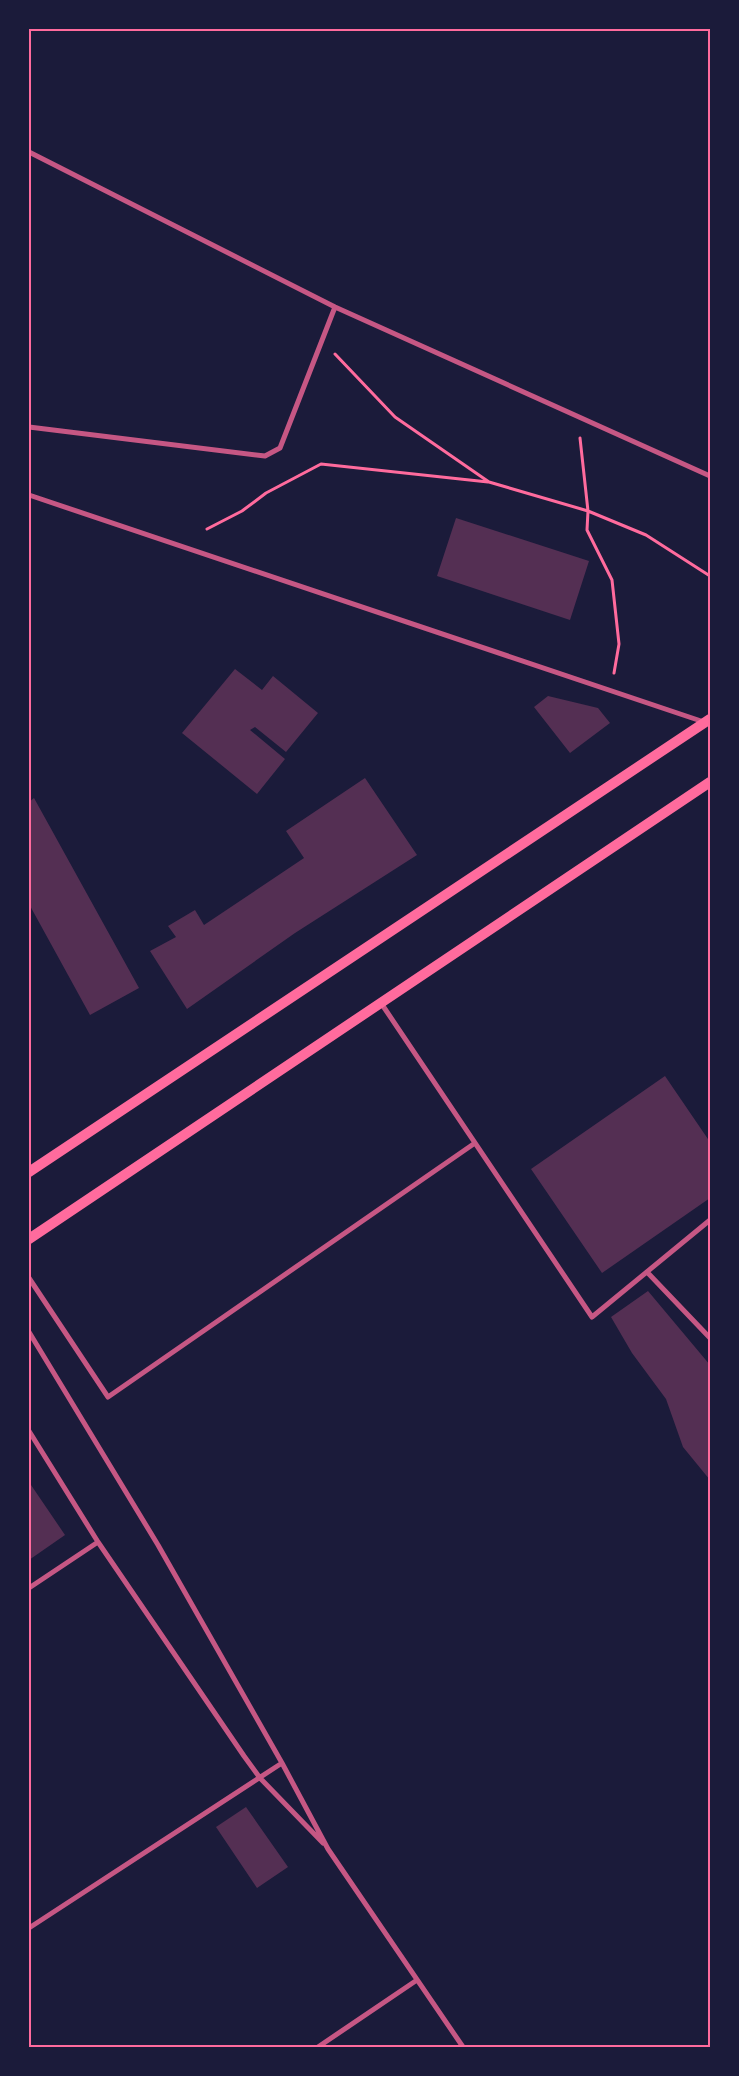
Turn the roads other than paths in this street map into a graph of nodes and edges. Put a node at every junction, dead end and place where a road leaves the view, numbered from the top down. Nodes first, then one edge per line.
1 (29, 152) edge
2 (335, 307) junction
3 (29, 427) edge
4 (710, 476) edge
5 (29, 495) edge
6 (707, 720) edge
7 (710, 782) edge
8 (380, 1002) junction
9 (475, 1143) junction
10 (29, 1172) edge
11 (710, 1220) edge
12 (29, 1239) edge
13 (647, 1272) junction
14 (29, 1278) edge
15 (29, 1332) edge
16 (710, 1338) edge
17 (29, 1431) edge
18 (98, 1542) junction
19 (29, 1588) edge
20 (282, 1763) junction
21 (260, 1778) junction
22 (328, 1849) junction
23 (29, 1928) edge
24 (417, 1980) junction
25 (318, 2047) edge
26 (463, 2047) edge

1 - 2 street
2 - 3 street
2 - 4 street
5 - 6 street
6 - 10 main road
7 - 8 main road
8 - 9 street
8 - 12 main road
9 - 13 street
9 - 14 street
11 - 13 street
13 - 16 street
15 - 20 street
17 - 18 street
18 - 19 street
18 - 21 street
20 - 21 street
20 - 22 street
21 - 22 street
21 - 23 street
22 - 24 street
24 - 25 street
24 - 26 street

